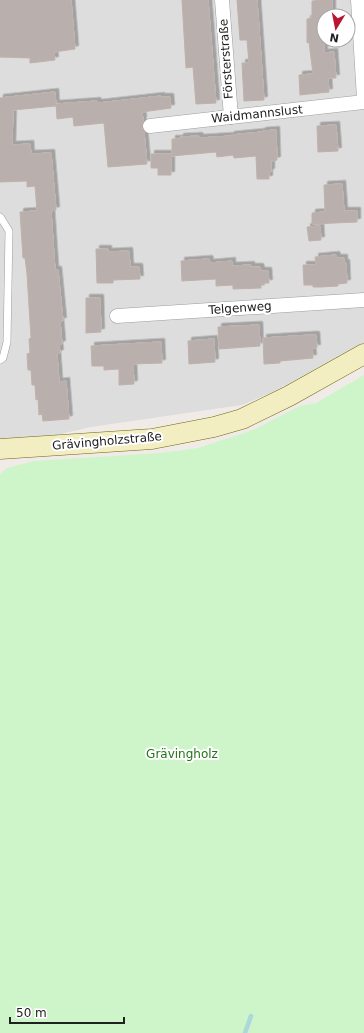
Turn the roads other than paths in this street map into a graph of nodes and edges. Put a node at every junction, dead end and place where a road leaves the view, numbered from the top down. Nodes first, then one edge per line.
1 (222, 0) edge
2 (358, 0) edge
3 (362, 47) edge
4 (364, 99) edge
5 (364, 102) edge
6 (231, 117) junction
7 (150, 126) dead end
8 (0, 217) edge
9 (364, 300) edge
10 (117, 316) dead end
11 (364, 354) edge
12 (0, 360) edge
13 (0, 449) edge

1 - 6 street, Försterstraße
2 - 3 street
3 - 4 street
5 - 6 street, Waidmannslust
6 - 7 street, Waidmannslust
8 - 12 lane
9 - 10 street, Telgenweg
11 - 13 main road, Grävingholzstraße

